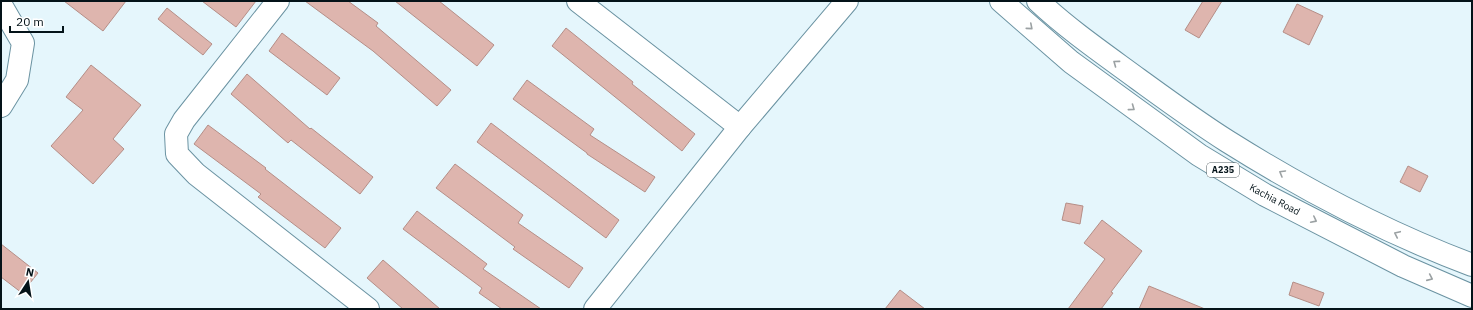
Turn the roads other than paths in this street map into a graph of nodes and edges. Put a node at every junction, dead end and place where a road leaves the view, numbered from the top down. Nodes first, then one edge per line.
1 (278, 1) edge
2 (578, 1) edge
3 (847, 1) edge
4 (1001, 1) edge
5 (1038, 1) edge
6 (1, 5) edge
7 (1, 106) edge
8 (740, 127) junction
9 (1472, 265) edge
10 (1472, 296) edge
11 (368, 309) edge
12 (595, 309) edge

1 - 11 main road
2 - 8 main road
3 - 8 main road
4 -> 10 main road, Kachia Road / A235
9 -> 5 main road, A235
6 - 7 main road
8 - 12 main road

